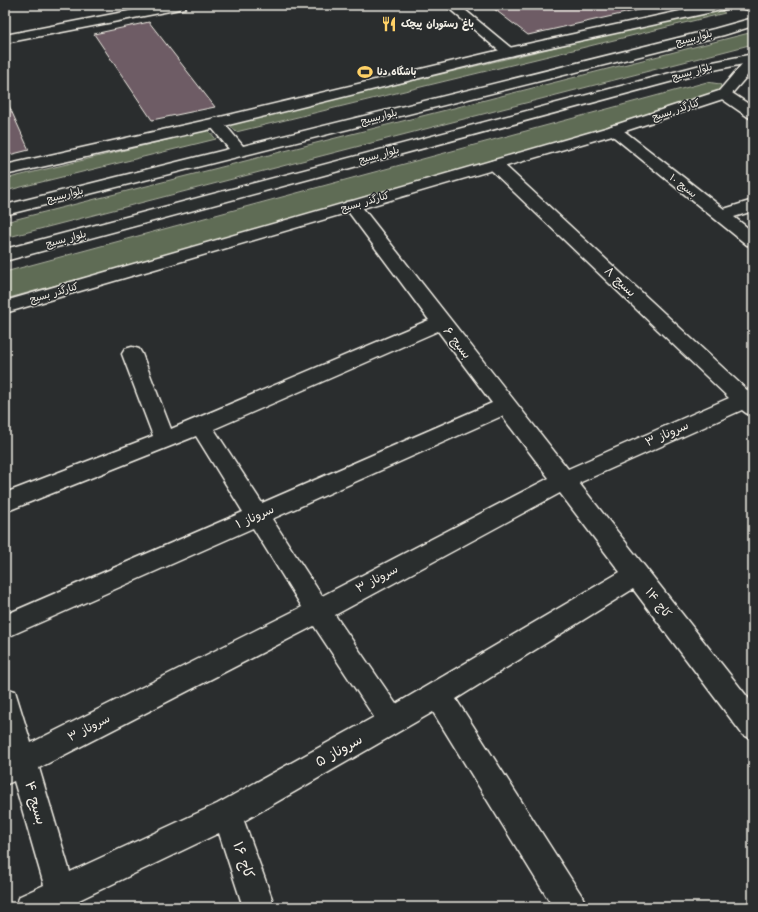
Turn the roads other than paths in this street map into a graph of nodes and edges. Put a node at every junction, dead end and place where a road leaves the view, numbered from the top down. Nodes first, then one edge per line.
1 (180, 5) edge
2 (451, 5) edge
3 (726, 5) edge
4 (747, 5) edge
5 (753, 7) edge
6 (753, 22) edge
7 (5, 39) edge
8 (509, 52) junction
9 (753, 59) edge
10 (724, 94) junction
11 (753, 114) edge
12 (216, 123) junction
13 (614, 130) junction
14 (240, 152) junction
15 (495, 164) junction
16 (5, 170) edge
17 (753, 205) edge
18 (352, 206) junction
19 (5, 210) edge
20 (720, 216) junction
21 (753, 241) edge
22 (5, 256) edge
23 (5, 307) edge
24 (441, 322) junction
25 (132, 354) dead end
26 (750, 401) edge
27 (505, 406) junction
28 (201, 426) junction
29 (165, 440) junction
30 (563, 481) junction
31 (5, 503) edge
32 (258, 516) junction
33 (636, 575) junction
34 (318, 611) junction
35 (5, 627) edge
36 (438, 696) junction
37 (5, 700) edge
38 (392, 721) junction
39 (753, 726) edge
40 (14, 767) edge
41 (226, 814) junction
42 (63, 900) edge
43 (31, 907) edge
44 (259, 907) edge
45 (571, 907) edge

1 - 7 street
2 - 8 street
3 - 8 street
4 - 5 street
6 - 14 street, بلواربسیج
8 - 12 street
9 - 10 street, بلوار بسیج
9 - 22 street, بلوار بسیج
10 - 11 street
10 - 13 street, کنارگذر بسیج
12 - 14 street
12 - 16 street
13 - 15 street, کنارگذر بسیج
13 - 20 street, بسیج ۱۰
14 - 19 street, بلواربسیج
15 - 18 street, کنارگذر بسیج
15 - 26 street, بسیج ۸
17 - 20 street
18 - 23 street, کنارگذر بسیج
18 - 24 street, بسیج ۶
20 - 21 street, بسیج ۱۰
24 - 27 street, بسیج ۶
24 - 28 street
25 - 29 street
26 - 30 street, سروناز ۳
27 - 30 street, بسیج ۶
27 - 32 street, سروناز ۱
28 - 29 street
28 - 32 street
29 - 31 street
30 - 33 street, کاج ۱۴
30 - 34 street, سروناز ۳
32 - 34 street
32 - 35 street, سروناز ۱
33 - 36 street, سروناز ۵
33 - 39 street, کاج ۱۴
34 - 38 street
34 - 40 street, سروناز ۳
36 - 38 street, سروناز ۵
36 - 45 street
37 - 40 street, بسیج ۴
38 - 41 street, سروناز ۵
40 - 42 street, بسیج ۴
41 - 42 street, سروناز ۵
41 - 44 street, کاج ۱۶
42 - 43 street, سروناز ۵

